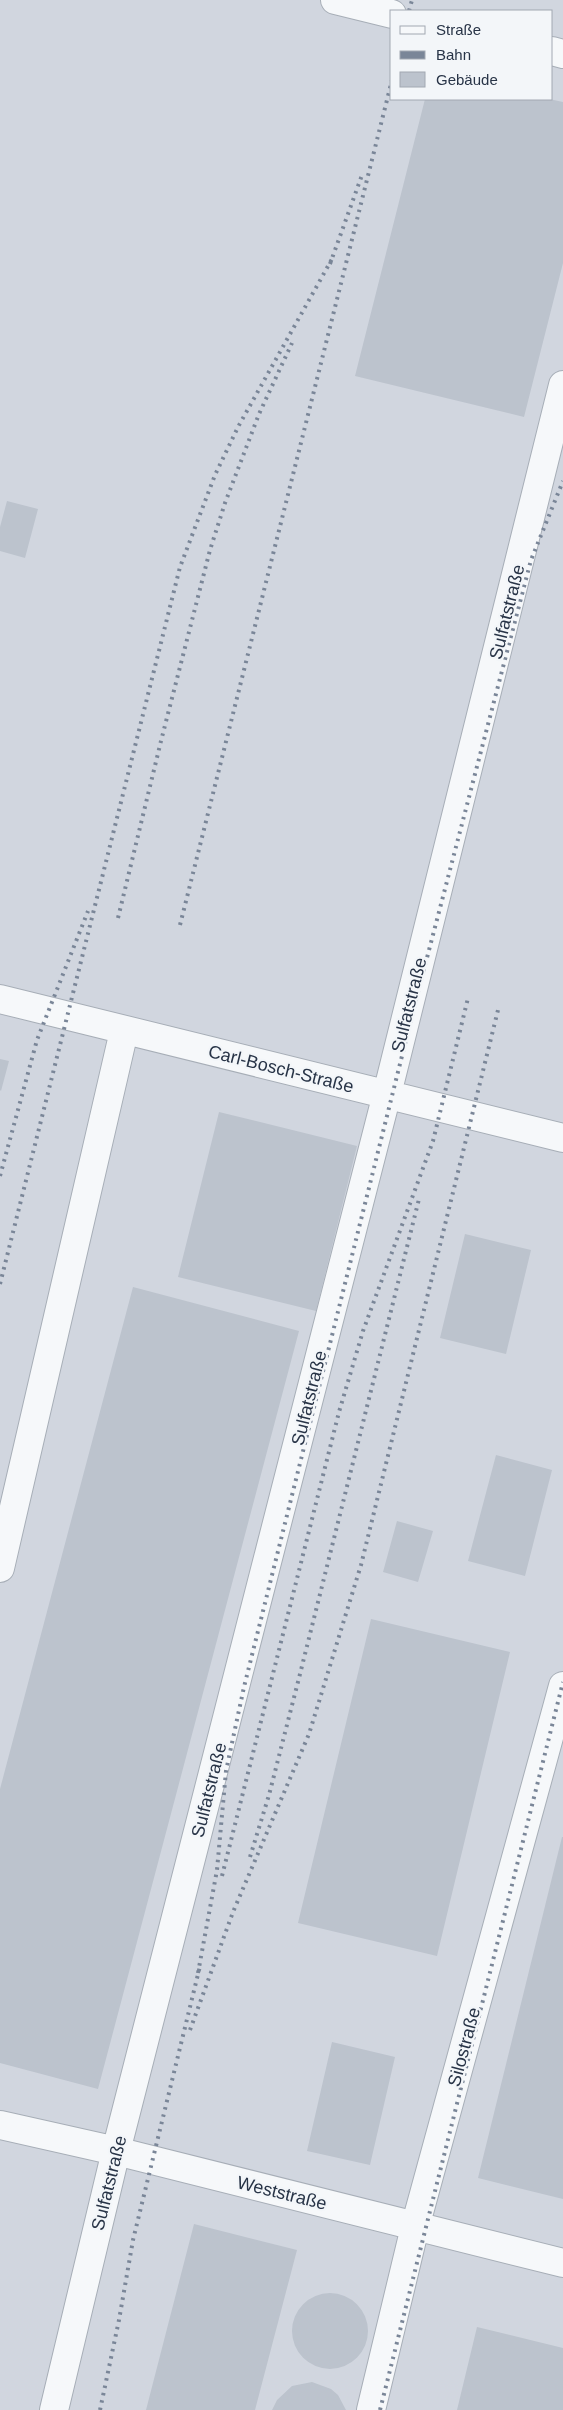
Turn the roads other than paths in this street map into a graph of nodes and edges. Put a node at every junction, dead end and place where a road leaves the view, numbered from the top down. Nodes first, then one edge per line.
1 (335, 0) edge
2 (391, 9) edge
3 (563, 385) edge
4 (0, 999) edge
5 (124, 1031) junction
6 (387, 1094) junction
7 (563, 1138) edge
8 (0, 1568) edge
9 (563, 1686) edge
10 (0, 2125) edge
11 (116, 2151) junction
12 (415, 2227) junction
13 (563, 2263) edge
14 (54, 2410) edge
15 (371, 2410) edge

1 - 2 street
3 - 6 street, Sulfatstraße
4 - 5 street, Carl-Bosch-Straße
5 - 6 street, Carl-Bosch-Straße
5 - 8 street
6 - 7 street, Carl-Bosch-Straße
6 - 11 street, Sulfatstraße
9 - 12 street, Silostraße
10 - 11 street, Weststraße
11 - 12 street, Weststraße
11 - 14 street, Sulfatstraße
12 - 13 street, Weststraße
12 - 15 street, Silostraße

